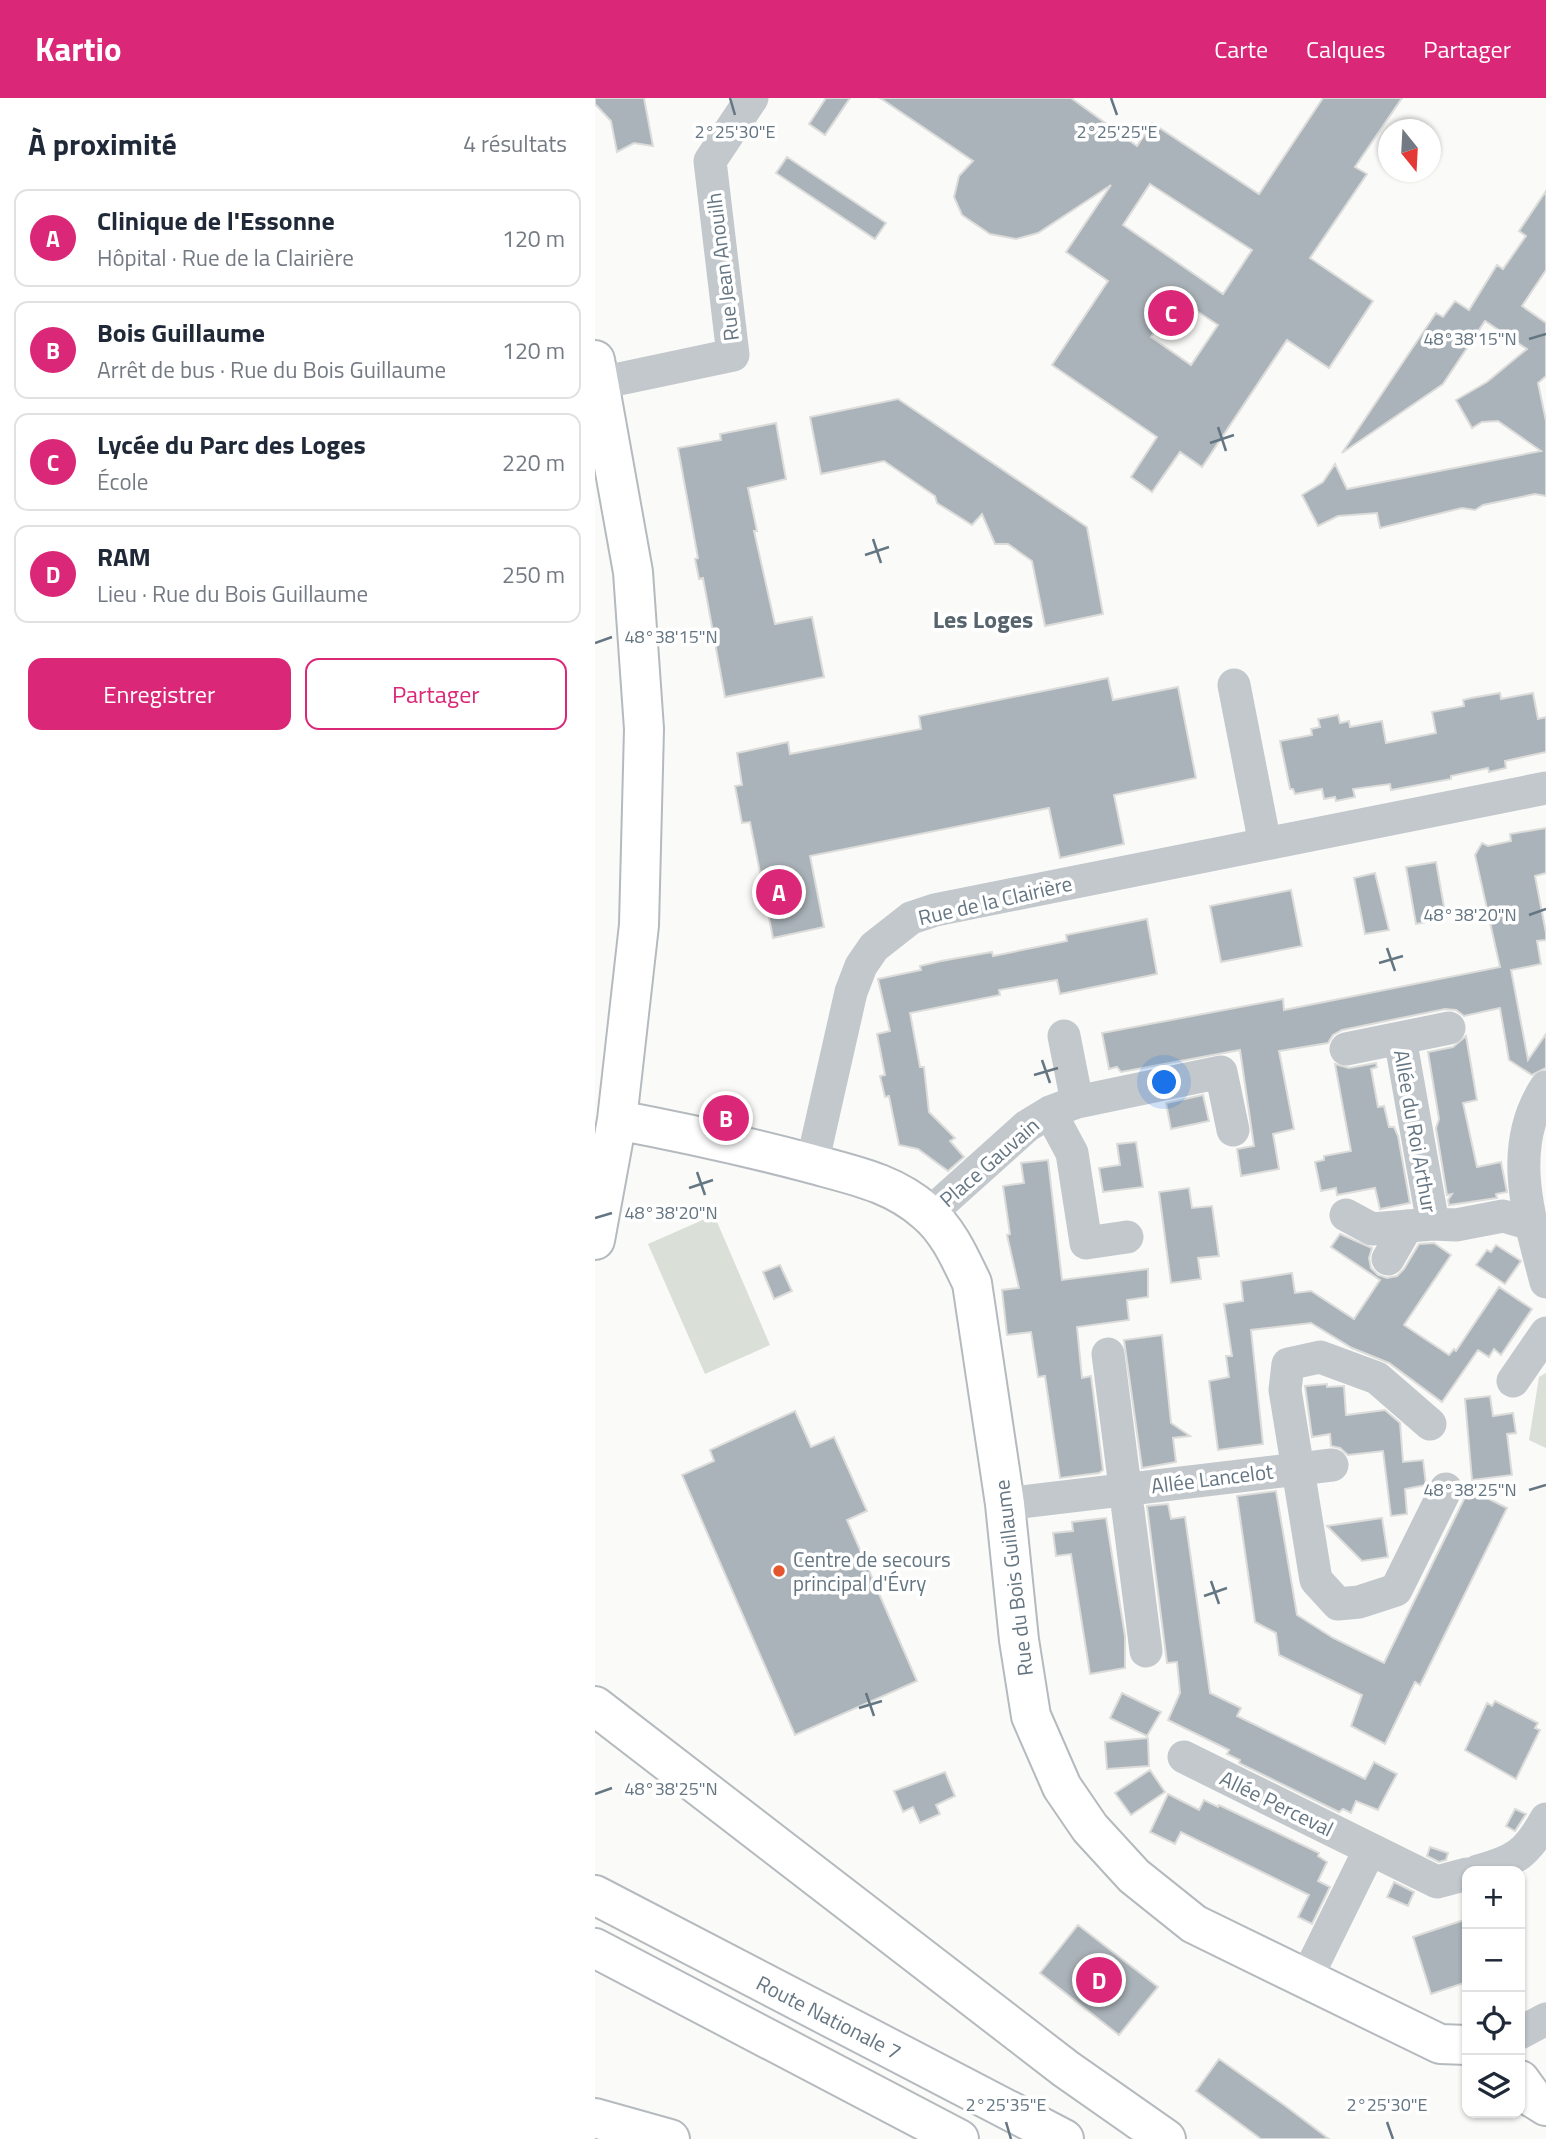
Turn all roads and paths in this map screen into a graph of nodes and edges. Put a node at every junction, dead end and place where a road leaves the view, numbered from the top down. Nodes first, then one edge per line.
1 (752, 98) edge
2 (597, 376) edge
3 (1234, 685) dead end
4 (1546, 788) edge
5 (1265, 844) junction
6 (1449, 1028) dead end
7 (1064, 1036) dead end
8 (1399, 1038) junction
9 (1346, 1049) dead end
10 (1546, 1087) edge
11 (1063, 1107) junction
12 (606, 1116) edge
13 (1233, 1130) dead end
14 (812, 1164) junction
15 (929, 1214) junction
16 (1346, 1215) dead end
17 (1531, 1224) junction
18 (1420, 1225) junction
19 (1127, 1237) dead end
20 (595, 1240) edge
21 (1388, 1259) dead end
22 (1546, 1282) edge
23 (1546, 1333) edge
24 (1108, 1354) dead end
25 (1513, 1381) dead end
26 (1430, 1424) dead end
27 (1332, 1465) dead end
28 (1297, 1468) junction
29 (1126, 1488) junction
30 (1446, 1489) dead end
31 (1005, 1504) junction
32 (1146, 1651) dead end
33 (595, 1706) edge
34 (1184, 1757) dead end
35 (1546, 1819) edge
36 (1370, 1849) junction
37 (1498, 1866) edge
38 (1462, 1875) edge
39 (595, 1895) edge
40 (595, 1948) edge
41 (1306, 1979) junction
42 (1546, 2019) edge
43 (1525, 2030) edge
44 (1462, 2045) edge
45 (1525, 2087) edge
46 (1546, 2106) edge
47 (595, 2118) edge
48 (670, 2139) edge
49 (959, 2139) edge
50 (1064, 2139) edge
51 (1165, 2139) edge

1 - 2 street, Rue Jean Anouilh
2 - 12 main road
3 - 5 street
4 - 5 street, Rue de la Clairière
5 - 14 street, Rue de la Clairière
6 - 8 street, Allée du Roi Arthur
7 - 11 street, Place Gauvain
8 - 9 street, Allée du Roi Arthur
8 - 18 street, Allée du Roi Arthur
10 - 17 street
11 - 13 street, Place Gauvain
11 - 15 street, Place Gauvain
11 - 19 street, Place Gauvain
12 - 14 main road, Rue du Bois Guillaume
12 - 20 main road
14 - 15 main road, Rue du Bois Guillaume
15 - 31 main road, Rue du Bois Guillaume
16 - 18 street, Allée du Roi Arthur
17 - 18 street, Allée du Roi Arthur
17 - 22 street
18 - 21 street, Allée du Roi Arthur
23 - 25 street
24 - 29 street, Allée Lancelot
26 - 28 street, Allée Lancelot
27 - 28 street, Allée Lancelot
28 - 29 street, Allée Lancelot
28 - 30 street, Allée Lancelot
29 - 31 street, Allée Lancelot
29 - 32 street, Allée Lancelot
31 - 41 main road, Rue du Bois Guillaume
33 - 51 main road
34 - 36 street, Allée Perceval
35 - 37 street
36 - 38 street, Allée Perceval
36 - 41 street
39 - 50 main road, Route Nationale 7
40 - 49 main road
41 - 44 main road, Rue du Bois Guillaume
42 - 43 street
45 - 46 main road
47 - 48 main road

